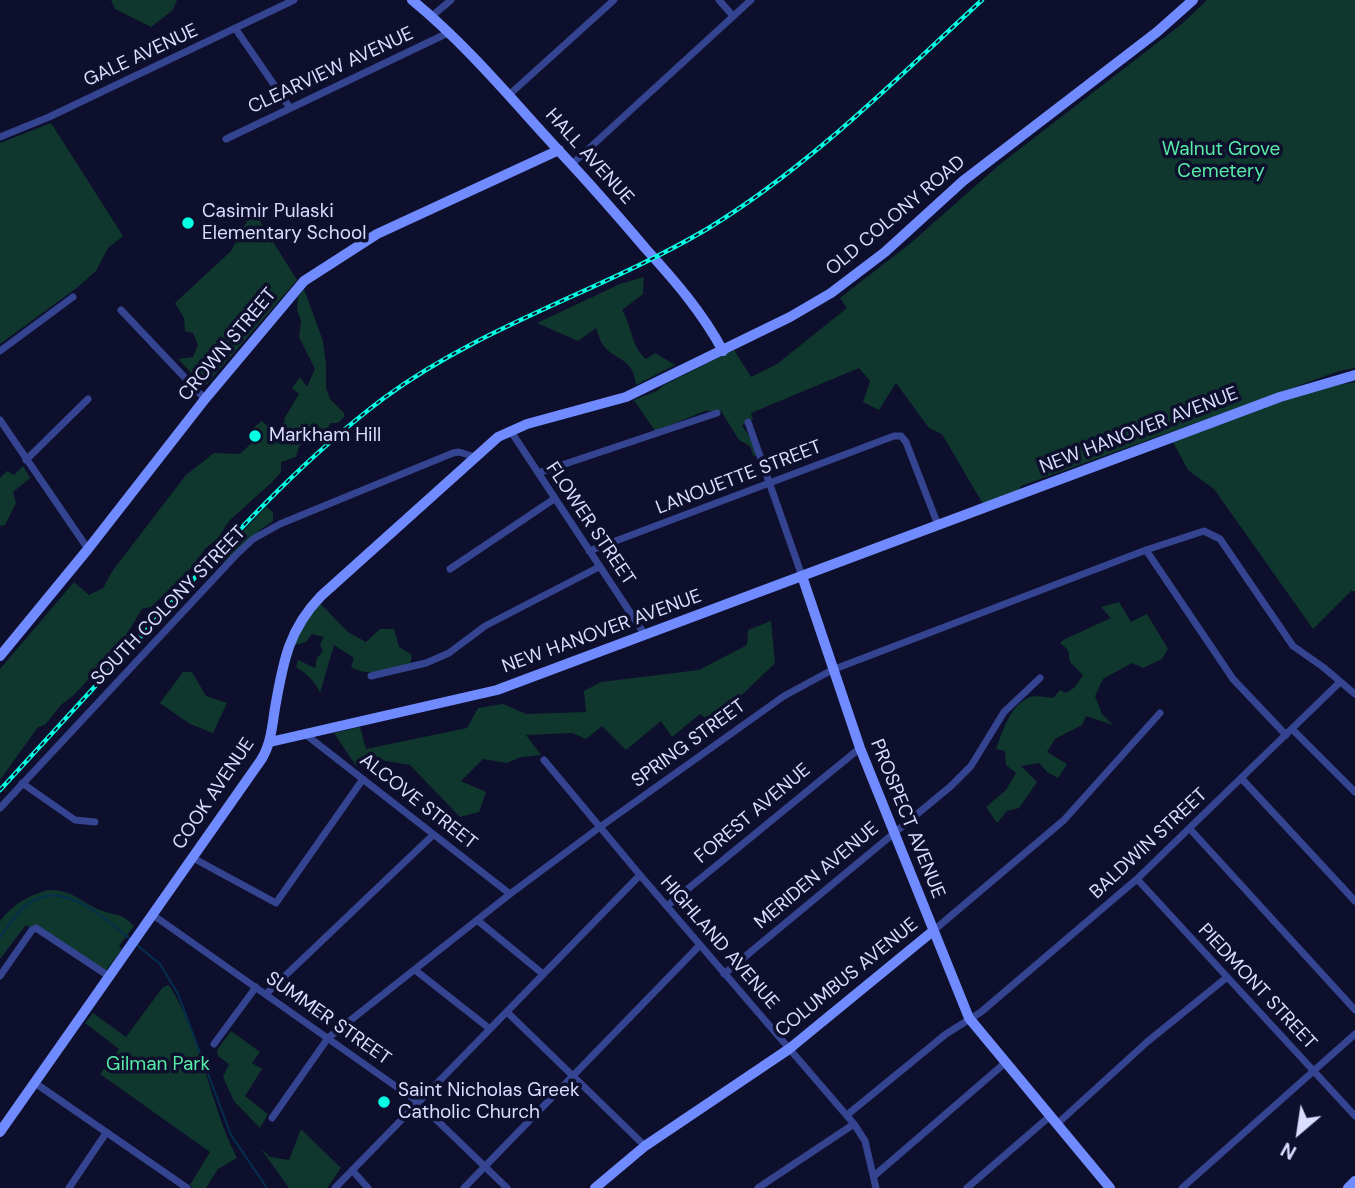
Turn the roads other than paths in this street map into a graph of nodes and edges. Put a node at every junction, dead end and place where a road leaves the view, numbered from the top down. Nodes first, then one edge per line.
1 (293, 0) edge
2 (412, 0) edge
3 (451, 0) edge
4 (614, 0) edge
5 (719, 0) edge
6 (751, 0) edge
7 (1193, 0) edge
8 (432, 16) junction
9 (733, 16) junction
10 (235, 28) junction
11 (450, 32) junction
12 (510, 94) junction
13 (290, 108) junction
14 (0, 137) edge
15 (226, 139) dead end
16 (559, 150) junction
17 (572, 164) junction
18 (73, 296) dead end
19 (121, 310) dead end
20 (0, 351) edge
21 (723, 351) junction
22 (1355, 375) edge
23 (205, 398) junction
24 (88, 399) dead end
25 (717, 412) dead end
26 (0, 420) edge
27 (748, 422) dead end
28 (510, 430) junction
29 (475, 457) junction
30 (26, 460) junction
31 (538, 473) junction
32 (769, 483) junction
33 (554, 499) junction
34 (938, 525) junction
35 (88, 549) junction
36 (1146, 550) junction
37 (589, 551) junction
38 (600, 567) junction
39 (450, 569) dead end
40 (802, 576) junction
41 (646, 635) junction
42 (0, 656) edge
43 (832, 670) junction
44 (371, 676) dead end
45 (1040, 678) dead end
46 (1340, 682) junction
47 (1355, 694) edge
48 (1160, 713) dead end
49 (1289, 732) junction
50 (305, 734) junction
51 (270, 742) junction
52 (860, 748) junction
53 (544, 760) dead end
54 (363, 779) junction
55 (1242, 779) junction
56 (22, 783) junction
57 (1355, 793) edge
58 (0, 808) edge
59 (95, 822) dead end
60 (600, 827) junction
61 (1190, 829) junction
62 (893, 834) junction
63 (433, 835) junction
64 (193, 858) junction
65 (640, 875) junction
66 (1137, 879) junction
67 (510, 894) junction
68 (1355, 901) edge
69 (667, 906) junction
70 (153, 915) junction
71 (477, 920) junction
72 (933, 931) junction
73 (700, 945) junction
74 (415, 970) junction
75 (543, 974) junction
76 (724, 974) junction
77 (0, 976) edge
78 (110, 977) junction
79 (1226, 978) junction
80 (256, 987) junction
81 (265, 994) junction
82 (1355, 1010) edge
83 (507, 1012) junction
84 (969, 1018) junction
85 (490, 1029) junction
86 (1355, 1034) edge
87 (328, 1038) junction
88 (214, 1044) dead end
89 (789, 1049) junction
90 (1005, 1063) junction
91 (1314, 1072) junction
92 (573, 1076) junction
93 (35, 1083) junction
94 (418, 1102) junction
95 (847, 1115) junction
96 (1355, 1116) edge
97 (272, 1118) dead end
98 (1053, 1121) junction
99 (854, 1124) junction
100 (0, 1132) edge
101 (106, 1133) junction
102 (645, 1146) junction
103 (485, 1167) junction
104 (352, 1170) junction
105 (874, 1176) junction
106 (1355, 1181) edge
107 (69, 1188) edge
108 (187, 1188) edge
109 (335, 1188) edge
110 (368, 1188) edge
111 (464, 1188) edge
112 (507, 1188) edge
113 (595, 1188) edge
114 (758, 1188) edge
115 (876, 1188) edge
116 (967, 1188) edge
117 (1110, 1188) edge
118 (1182, 1188) edge
119 (1348, 1188) edge

1 - 10 street, GALE AVENUE
2 - 8 main road, HALL AVENUE
3 - 8 street
4 - 12 street
5 - 9 street
6 - 9 street
7 - 21 main road, OLD COLONY ROAD
8 - 11 main road, HALL AVENUE
9 - 17 street
10 - 13 street
10 - 14 street, GALE AVENUE
11 - 12 main road, HALL AVENUE
11 - 13 street, CLEARVIEW AVENUE
12 - 16 main road, HALL AVENUE
13 - 15 street, CLEARVIEW AVENUE
16 - 17 main road, HALL AVENUE
16 - 23 main road, CROWN STREET
17 - 21 main road, HALL AVENUE
18 - 20 street
19 - 23 street
21 - 28 main road, OLD COLONY ROAD
22 - 34 main road, NEW HANOVER AVENUE
23 - 35 main road, CROWN STREET
24 - 30 street
25 - 31 street
26 - 30 street
27 - 32 street, PROSPECT AVENUE
28 - 29 main road, COOK AVENUE
28 - 31 street, FLOWER STREET
29 - 51 main road, COOK AVENUE
29 - 56 street, SOUTH COLONY STREET
30 - 35 street
31 - 33 street, FLOWER STREET
32 - 34 street, LANOUETTE STREET
32 - 37 street, LANOUETTE STREET
32 - 40 street, PROSPECT AVENUE
33 - 37 street, FLOWER STREET
33 - 39 street
34 - 40 main road, NEW HANOVER AVENUE
35 - 42 main road, CROWN STREET
36 - 43 street, SPRING STREET
36 - 46 street, SPRING STREET
36 - 49 street
37 - 38 street, FLOWER STREET
38 - 41 street, FLOWER STREET
38 - 44 street
40 - 41 main road, NEW HANOVER AVENUE
40 - 43 main road, PROSPECT AVENUE
41 - 50 main road, NEW HANOVER AVENUE
43 - 52 main road, PROSPECT AVENUE
43 - 60 street, SPRING STREET
45 - 62 street, MERIDEN AVENUE
46 - 47 street
46 - 49 street, BALDWIN STREET
48 - 72 street, COLUMBUS AVENUE
49 - 55 street, BALDWIN STREET
49 - 57 street
50 - 51 main road, NEW HANOVER AVENUE
50 - 54 street, ALCOVE STREET
51 - 64 main road, COOK AVENUE
52 - 62 main road, PROSPECT AVENUE
52 - 69 street, FOREST AVENUE
53 - 60 street, HIGHLAND AVENUE
54 - 63 street, ALCOVE STREET
54 - 64 street
55 - 61 street, BALDWIN STREET
55 - 68 street
56 - 58 street, SOUTH COLONY STREET
56 - 59 street
60 - 65 street, HIGHLAND AVENUE
60 - 67 street, SPRING STREET
61 - 66 street, BALDWIN STREET
61 - 82 street
62 - 72 main road, PROSPECT AVENUE
62 - 76 street, MERIDEN AVENUE
63 - 67 street, ALCOVE STREET
63 - 81 street
64 - 70 main road, COOK AVENUE
65 - 69 street, HIGHLAND AVENUE
65 - 75 street
66 - 79 street, PIEDMONT STREET
66 - 84 street, BALDWIN STREET
67 - 71 street, SPRING STREET
69 - 73 street, HIGHLAND AVENUE
70 - 78 main road, COOK AVENUE
70 - 80 street, SUMMER STREET
71 - 74 street, SPRING STREET
71 - 75 street
72 - 84 main road, PROSPECT AVENUE
72 - 89 main road, COLUMBUS AVENUE
73 - 76 street, HIGHLAND AVENUE
73 - 92 street
74 - 85 street
74 - 87 street, SPRING STREET
75 - 83 street
76 - 89 street, HIGHLAND AVENUE
77 - 78 street
78 - 93 main road, COOK AVENUE
79 - 91 street, PIEDMONT STREET
79 - 98 street
80 - 81 street, SUMMER STREET
80 - 88 street
81 - 87 street, SUMMER STREET
83 - 85 street
83 - 92 street
84 - 90 main road, PROSPECT AVENUE
84 - 95 street, BALDWIN STREET
85 - 94 street
86 - 91 street
87 - 94 street, SUMMER STREET
87 - 97 street, SPRING STREET
89 - 95 street, HIGHLAND AVENUE
89 - 102 main road, COLUMBUS AVENUE
90 - 98 main road, PROSPECT AVENUE
90 - 105 street
91 - 96 street, PIEDMONT STREET
91 - 118 street
92 - 102 street
92 - 103 street
93 - 100 main road, COOK AVENUE
93 - 101 street
94 - 103 street, SUMMER STREET
94 - 104 street
95 - 99 street, HIGHLAND AVENUE
98 - 116 street
98 - 117 main road, PROSPECT AVENUE
99 - 105 street, HIGHLAND AVENUE
99 - 114 street
101 - 107 street
101 - 108 street
102 - 113 main road, COLUMBUS AVENUE
103 - 111 street
103 - 112 street, SUMMER STREET
104 - 109 street
104 - 110 street
105 - 115 street, HIGHLAND AVENUE
106 - 119 main road

